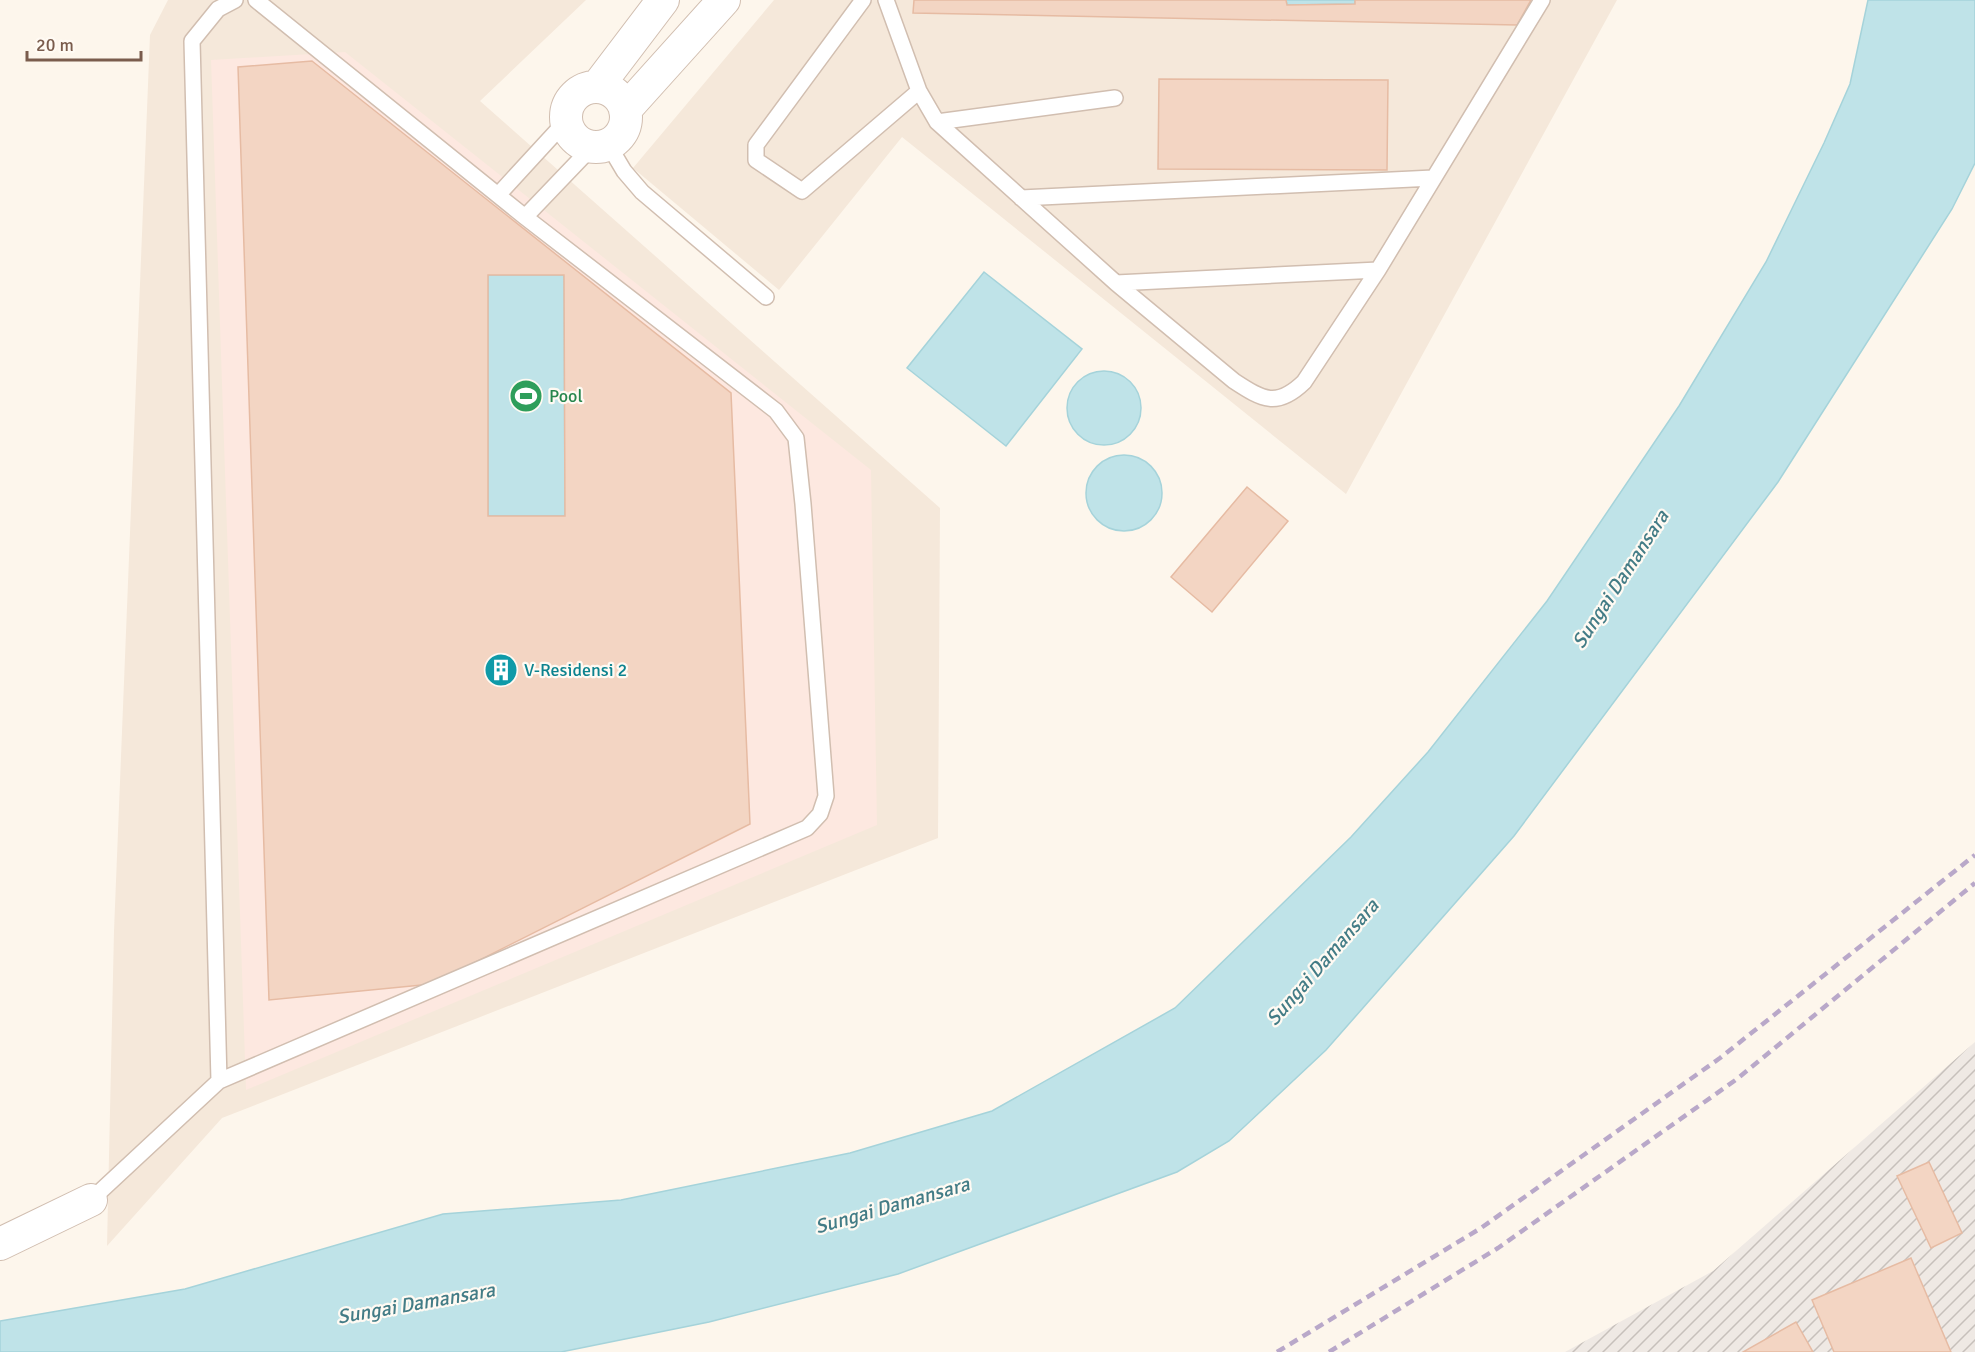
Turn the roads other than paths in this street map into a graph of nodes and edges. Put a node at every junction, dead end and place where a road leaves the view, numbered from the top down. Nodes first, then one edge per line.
1 (235, 0) edge
2 (256, 0) edge
3 (663, 0) edge
4 (724, 0) edge
5 (863, 0) edge
6 (886, 0) edge
7 (1542, 0) edge
8 (597, 87) junction
9 (920, 91) junction
10 (1115, 98) dead end
11 (625, 110) junction
12 (566, 121) junction
13 (937, 122) junction
14 (600, 146) junction
15 (1433, 178) junction
16 (498, 195) junction
17 (1021, 198) junction
18 (525, 217) junction
19 (1378, 270) junction
20 (1116, 282) junction
21 (766, 297) dead end
22 (219, 1081) junction
23 (91, 1200) joint
24 (0, 1244) edge

1 - 22 lane
2 - 16 lane
3 - 8 street
4 - 11 street
5 - 9 lane
6 - 9 lane
7 - 15 lane
8 - 11 street
8 - 12 street
9 - 13 lane
10 - 13 lane
11 - 14 street
12 - 14 street
12 - 16 lane
13 - 17 lane
14 - 18 lane
14 - 21 lane
15 - 17 lane
15 - 19 lane
16 - 18 lane
17 - 20 lane
18 - 22 lane
19 - 20 lane
19 - 20 lane
22 - 23 lane
23 - 24 street

